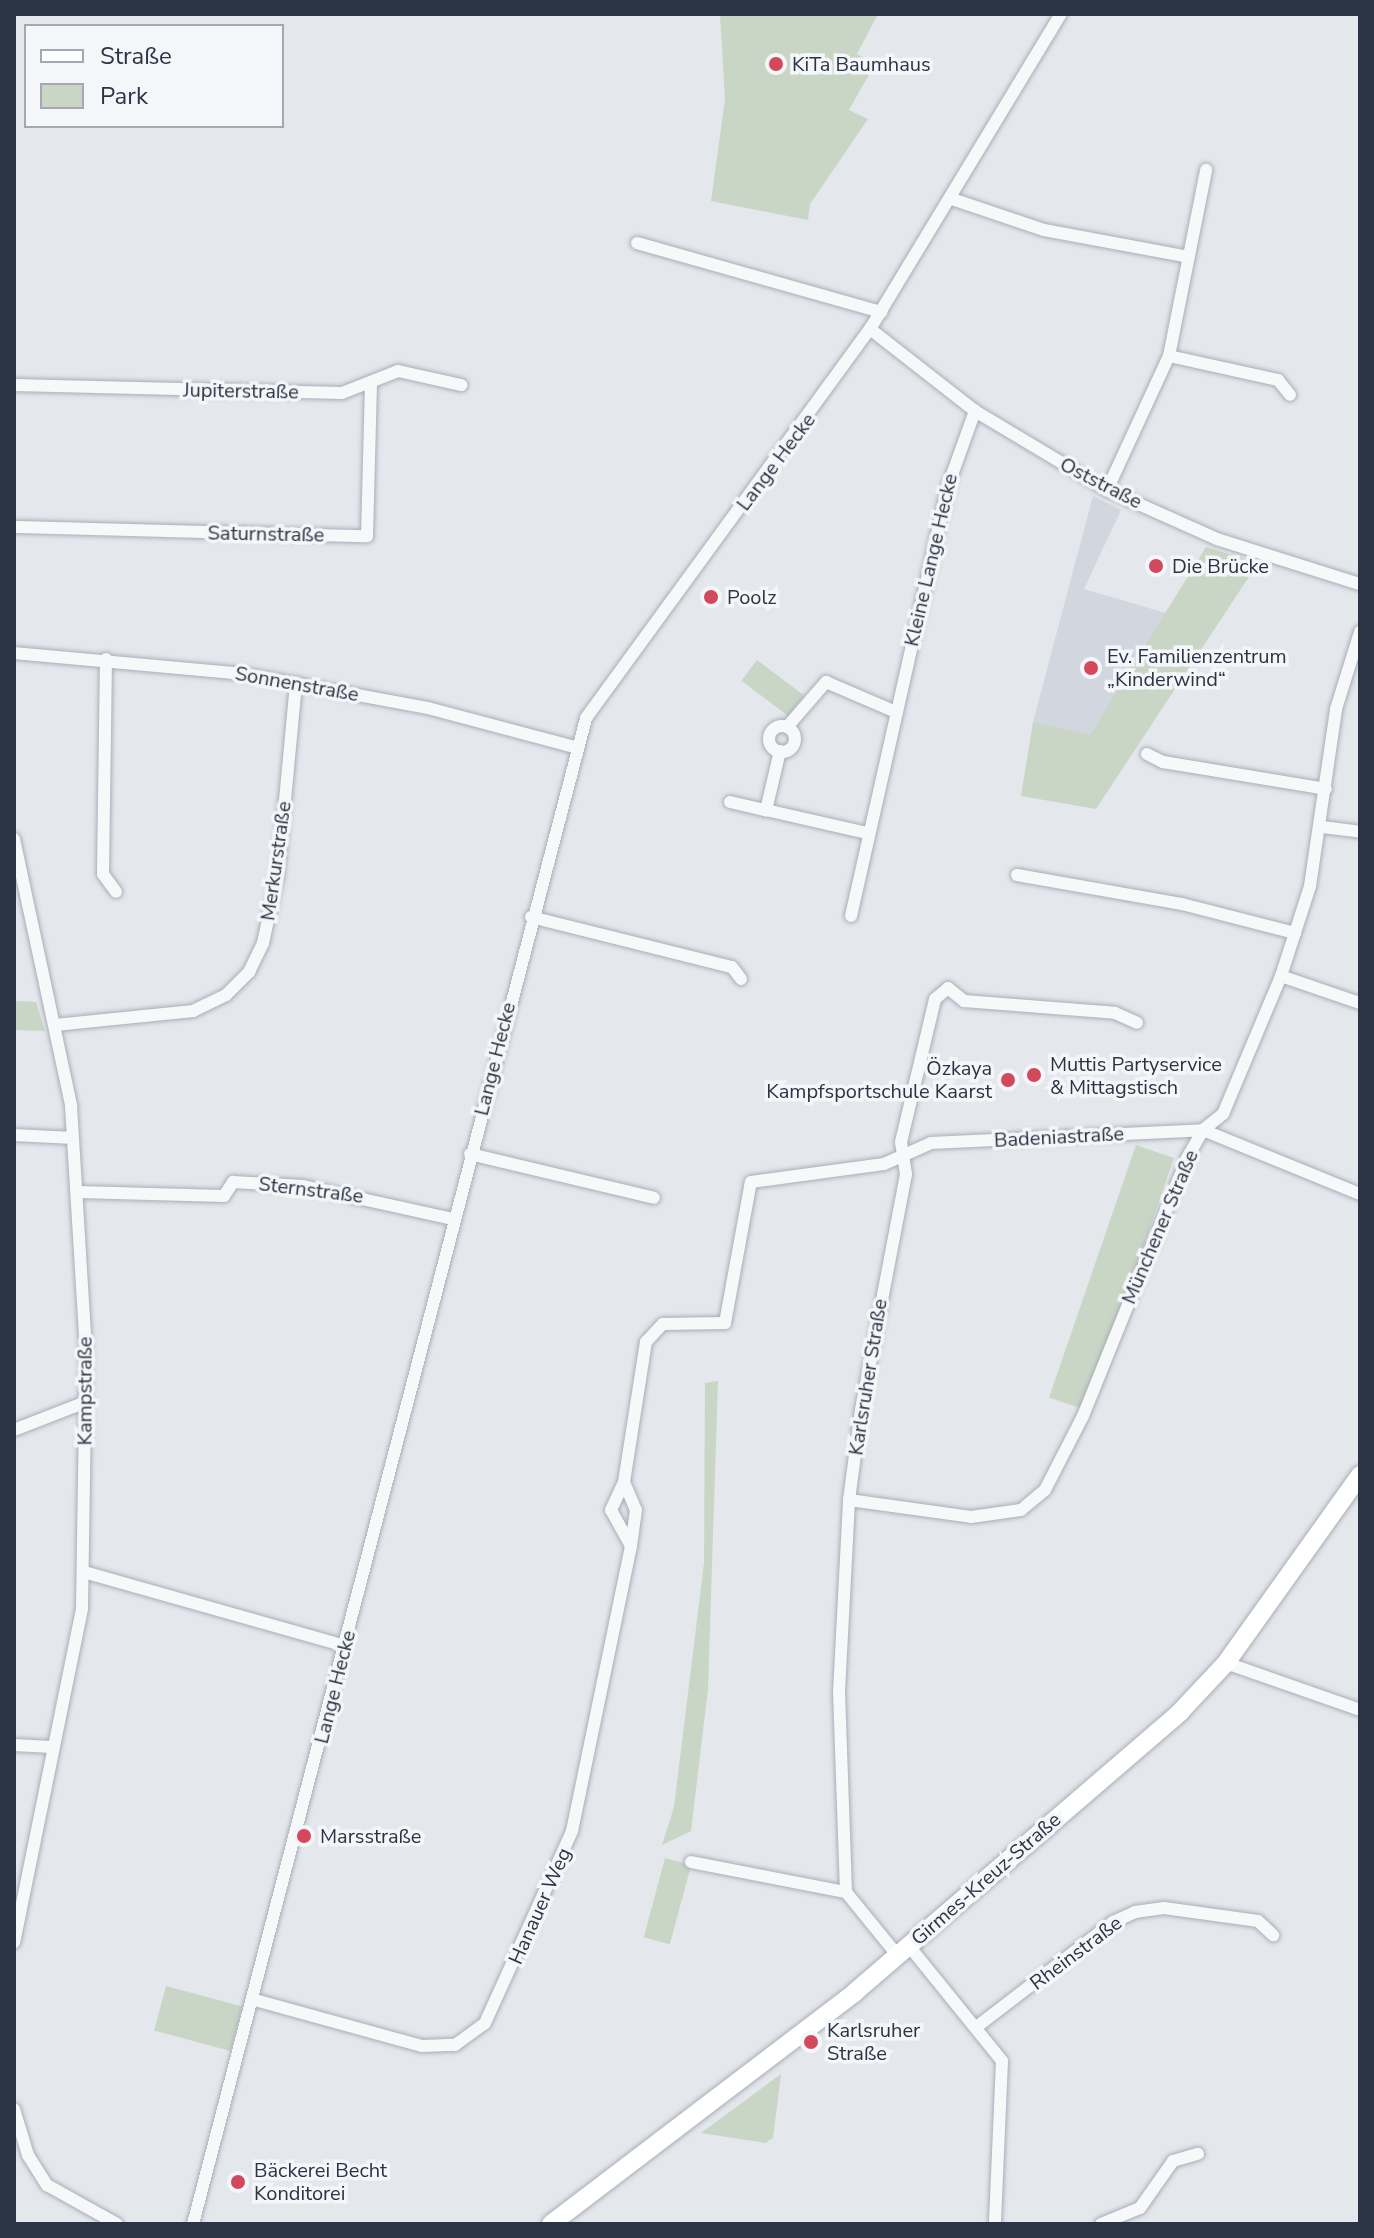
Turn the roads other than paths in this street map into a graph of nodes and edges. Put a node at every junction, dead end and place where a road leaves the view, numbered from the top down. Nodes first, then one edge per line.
1 (1061, 14) edge
2 (1206, 170) dead end
3 (952, 199) junction
4 (637, 243) dead end
5 (1189, 257) junction
6 (881, 312) junction
7 (870, 329) junction
8 (1169, 356) junction
9 (371, 384) junction
10 (14, 385) edge
11 (461, 385) dead end
12 (1290, 395) dead end
13 (975, 411) junction
14 (1107, 490) junction
15 (14, 527) edge
16 (1360, 584) edge
17 (1360, 632) edge
18 (14, 653) edge
19 (106, 659) junction
20 (296, 683) junction
21 (896, 712) junction
22 (787, 727) junction
23 (575, 747) junction
24 (780, 751) junction
25 (1147, 754) dead end
26 (1326, 789) junction
27 (730, 802) dead end
28 (766, 810) junction
29 (1322, 827) junction
30 (1360, 832) edge
31 (867, 833) junction
32 (14, 839) edge
33 (1017, 875) dead end
34 (116, 892) dead end
35 (851, 916) dead end
36 (531, 917) junction
37 (1295, 933) junction
38 (1281, 976) junction
39 (741, 979) dead end
40 (1360, 1003) edge
41 (1137, 1023) dead end
42 (55, 1025) junction
43 (1203, 1130) junction
44 (14, 1135) edge
45 (73, 1138) junction
46 (470, 1154) junction
47 (904, 1156) junction
48 (78, 1192) junction
49 (1360, 1194) edge
50 (654, 1198) dead end
51 (453, 1219) junction
52 (725, 1323) joint
53 (86, 1402) junction
54 (14, 1430) edge
55 (1360, 1475) edge
56 (624, 1482) junction
57 (849, 1500) junction
58 (631, 1546) junction
59 (84, 1572) junction
60 (346, 1646) junction
61 (1226, 1663) junction
62 (1360, 1710) edge
63 (14, 1745) edge
64 (51, 1747) junction
65 (691, 1862) dead end
66 (846, 1892) junction
67 (1273, 1935) dead end
68 (14, 1942) edge
69 (903, 1951) junction
70 (255, 2000) junction
71 (979, 2025) junction
72 (14, 2109) edge
73 (1198, 2154) dead end
74 (87, 2211) junction
75 (77, 2224) edge
76 (117, 2224) edge
77 (193, 2224) edge
78 (551, 2224) edge
79 (995, 2224) edge
80 (1101, 2224) edge

1 - 3 street, Lange Hecke
2 - 5 street
3 - 5 street
3 - 6 street, Lange Hecke
4 - 6 street
5 - 8 street
6 - 7 street, Lange Hecke
7 - 13 street, Oststraße
7 - 23 street, Lange Hecke
8 - 12 street
8 - 14 street
9 - 10 street, Jupiterstraße
9 - 11 street, Jupiterstraße
9 - 15 street, Saturnstraße
13 - 14 street, Oststraße
13 - 21 street, Kleine Lange Hecke
14 - 16 street, Oststraße
17 - 26 street, Münchener Straße
18 - 19 street, Sonnenstraße
19 - 20 street, Sonnenstraße
19 - 34 street
20 - 23 street, Sonnenstraße
20 - 42 street, Merkurstraße
21 - 22 street
21 - 31 street, Kleine Lange Hecke
22 - 24 street
22 - 24 street
23 - 36 street, Lange Hecke
24 - 28 street
25 - 26 street
26 - 29 street, Münchener Straße
27 - 28 street
28 - 31 street
29 - 30 street
29 - 37 street, Münchener Straße
31 - 35 street, Kleine Lange Hecke
32 - 42 street, Kampstraße
33 - 37 street
36 - 39 street
36 - 46 street, Lange Hecke
37 - 38 street, Münchener Straße
38 - 40 street
38 - 43 street, Münchener Straße
41 - 47 street, Karlsruher Straße
42 - 45 street, Kampstraße
43 - 47 street, Badeniastraße
43 - 49 street, Badeniastraße
43 - 57 street, Münchener Straße
44 - 45 street
45 - 48 street, Kampstraße
46 - 50 street
46 - 51 street, Lange Hecke
47 - 52 street, Badeniastraße
47 - 57 street, Karlsruher Straße
48 - 51 street, Sternstraße
48 - 53 street, Kampstraße
51 - 60 street, Lange Hecke
52 - 56 street, Hanauer Weg
53 - 54 street
53 - 59 street, Kampstraße
55 - 61 street, Girmes-Kreuz-Straße
56 - 58 street, Hanauer Weg
56 - 58 street, Hanauer Weg
57 - 66 street, Karlsruher Straße
58 - 70 street, Hanauer Weg
59 - 60 street
59 - 64 street, Kampstraße
60 - 70 street, Lange Hecke
61 - 62 street
61 - 69 street, Girmes-Kreuz-Straße
63 - 64 street
64 - 68 street, Kampstraße
65 - 66 street
66 - 69 street
67 - 71 street, Rheinstraße
69 - 71 street
69 - 78 street, Girmes-Kreuz-Straße
70 - 77 street, Lange Hecke
71 - 79 street
72 - 74 street
73 - 80 street
74 - 75 street
74 - 76 street

